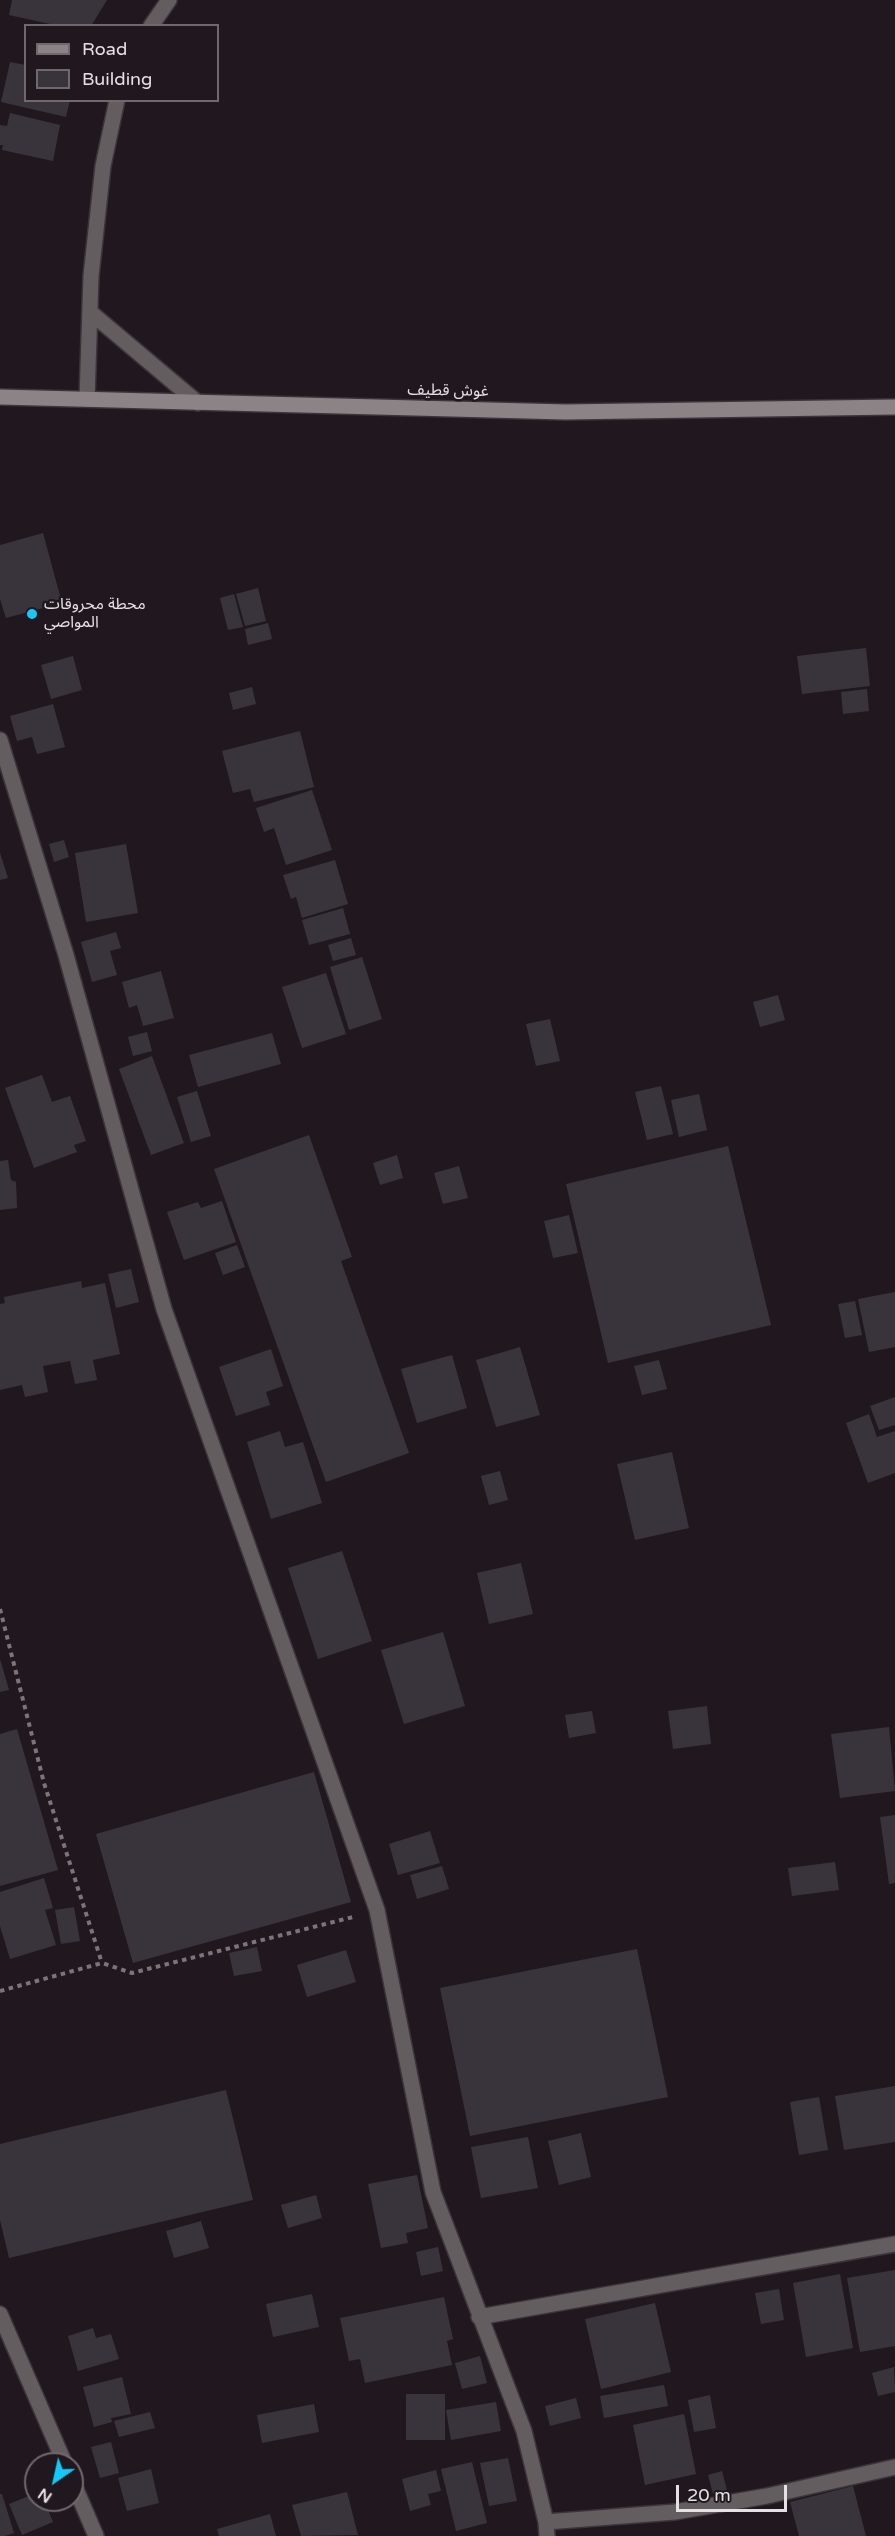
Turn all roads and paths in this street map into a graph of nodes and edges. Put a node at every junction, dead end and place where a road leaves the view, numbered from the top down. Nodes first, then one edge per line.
1 (169, 0) edge
2 (153, 24) edge
3 (117, 102) edge
4 (90, 312) junction
5 (0, 397) edge
6 (87, 399) junction
7 (198, 403) junction
8 (895, 407) edge
9 (0, 740) edge
10 (0, 1609) edge
11 (377, 1911) junction
12 (102, 1963) junction
13 (0, 1991) edge
14 (895, 2244) edge
15 (0, 2314) edge
16 (479, 2318) junction
17 (60, 2452) edge
18 (895, 2467) edge
19 (84, 2508) edge
20 (547, 2529) edge
21 (96, 2536) edge

1 - 2 street
3 - 4 street
4 - 6 street
4 - 7 street
5 - 6 main road, غوش قطيف
6 - 7 main road, غوش قطيف
7 - 8 main road, غوش قطيف
9 - 11 street
10 - 12 path
11 - 12 path
11 - 16 street
12 - 13 path
14 - 16 street
15 - 17 street
16 - 20 street
18 - 20 street
19 - 21 street

